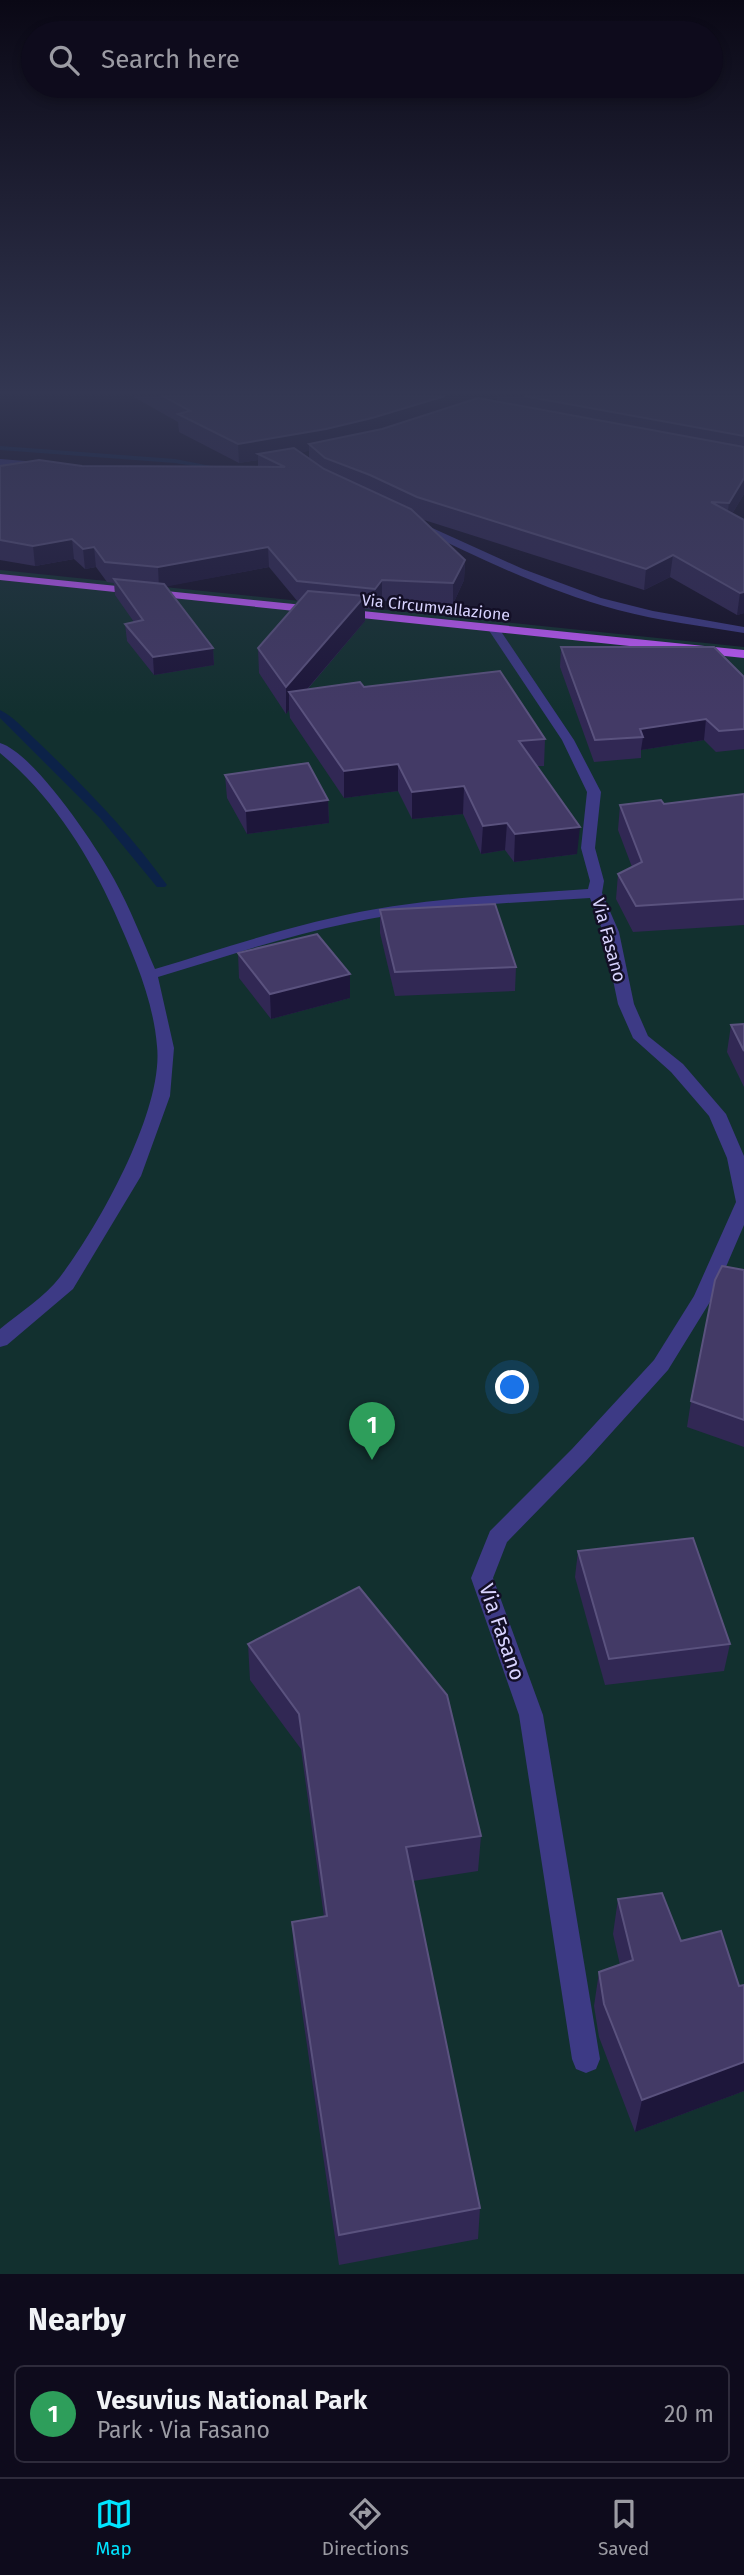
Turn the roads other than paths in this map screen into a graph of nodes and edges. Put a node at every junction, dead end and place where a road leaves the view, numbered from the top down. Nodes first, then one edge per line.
1 (412, 522) edge
2 (0, 577) edge
3 (494, 629) junction
4 (744, 630) edge
5 (744, 654) edge
6 (0, 747) edge
7 (595, 893) junction
8 (150, 975) junction
9 (744, 1202) edge
10 (0, 1340) edge
11 (586, 2059) dead end

1 - 4 street
2 - 3 main road, Via Circumvallazione
3 - 5 main road, Via Circumvallazione
3 - 7 street, Via Fasano
6 - 8 street
7 - 8 street
7 - 9 street, Via Fasano
8 - 10 street
9 - 11 street, Via Fasano

